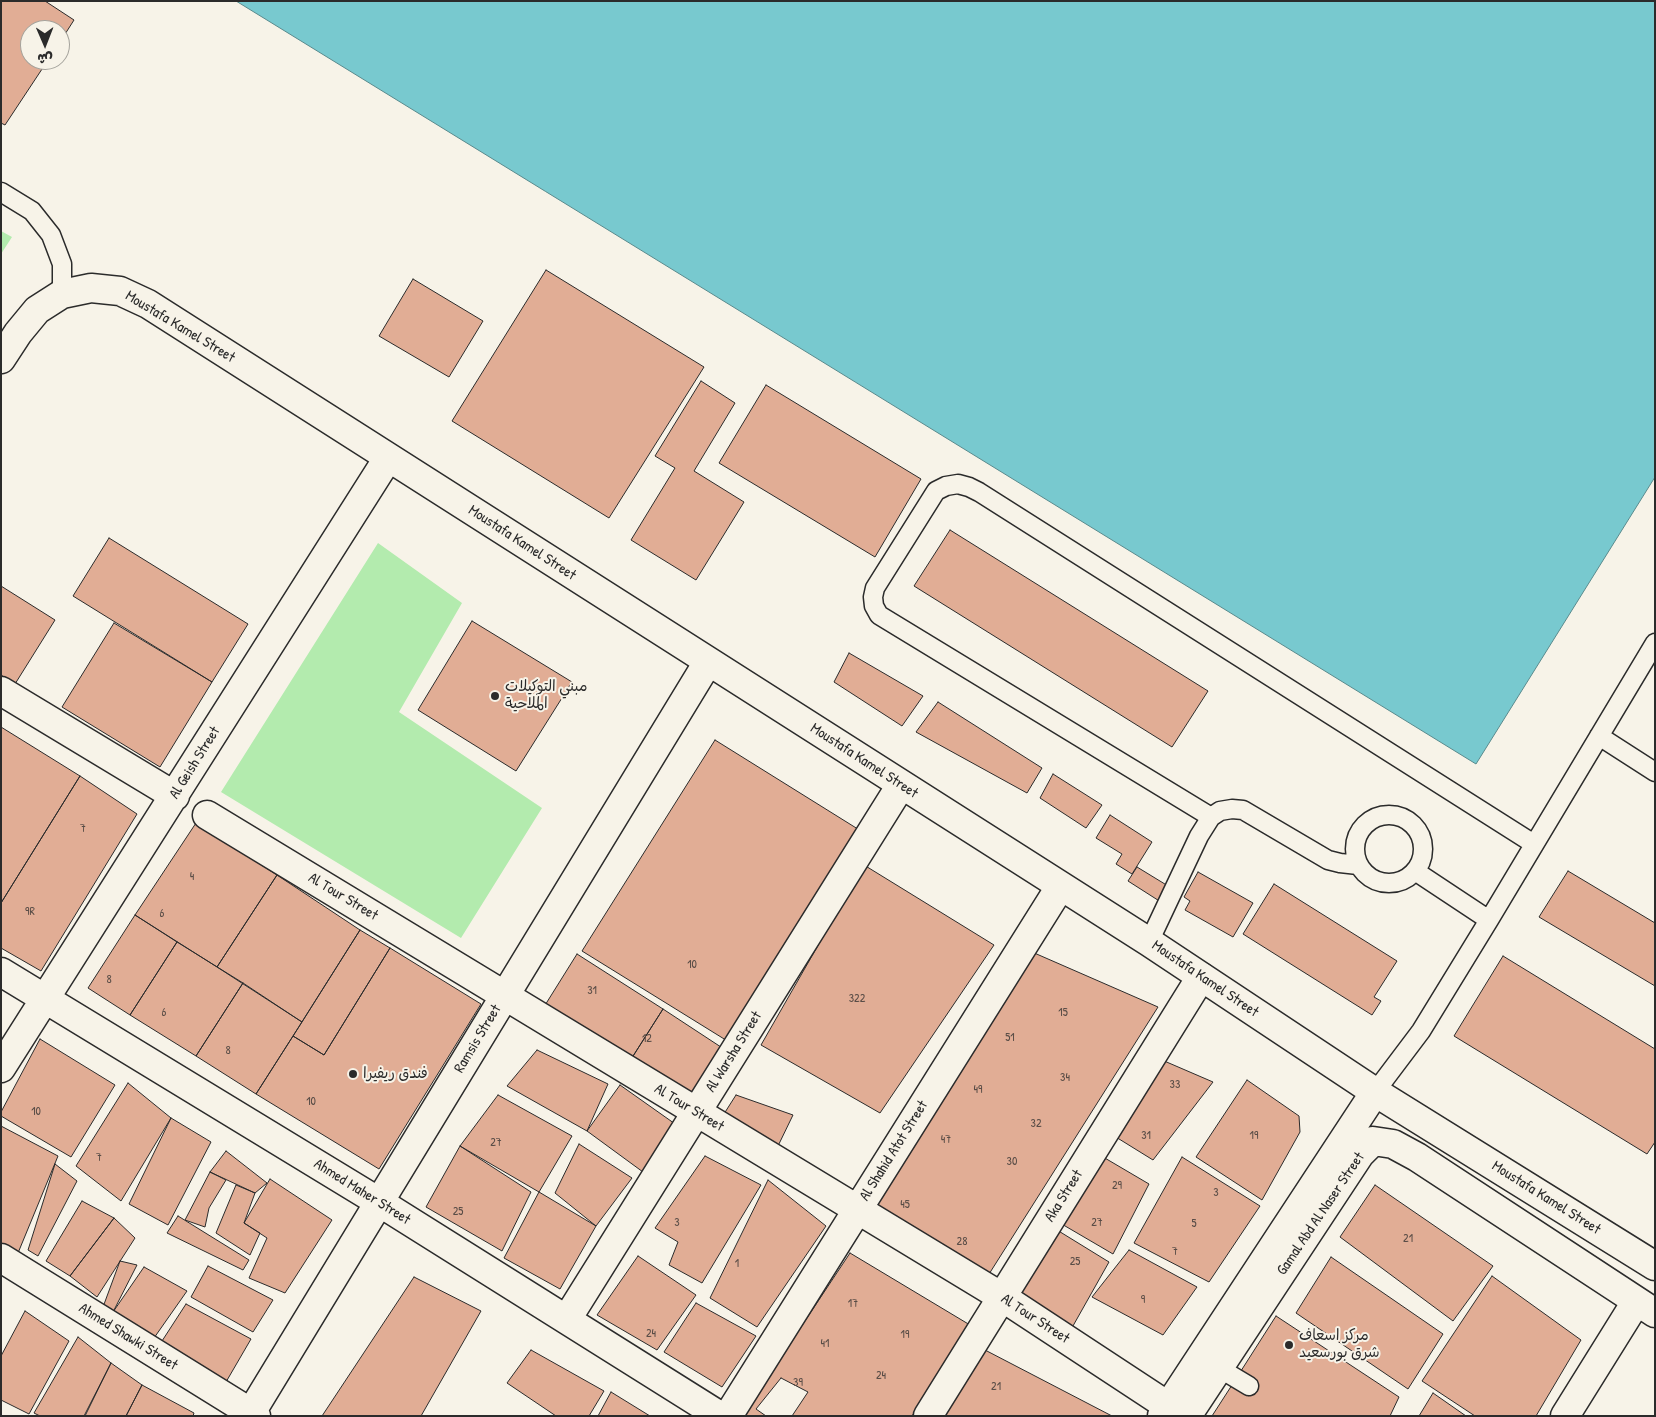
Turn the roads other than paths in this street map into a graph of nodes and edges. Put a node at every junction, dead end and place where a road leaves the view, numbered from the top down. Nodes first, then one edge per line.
1 (1, 192) edge
2 (62, 294) junction
3 (1, 359) edge
4 (388, 458) junction
5 (1655, 643) edge
6 (708, 662) junction
7 (1, 691) edge
8 (1599, 736) junction
9 (1655, 772) edge
10 (901, 785) junction
11 (175, 796) junction
12 (207, 815) dead end
13 (1211, 817) junction
14 (1534, 844) junction
15 (1358, 865) junction
16 (1415, 871) junction
17 (1060, 887) junction
18 (1489, 920) junction
19 (1149, 942) junction
20 (1, 972) edge
21 (1201, 977) junction
22 (505, 996) junction
23 (45, 999) junction
24 (1, 1068) edge
25 (1374, 1092) junction
26 (696, 1112) junction
27 (379, 1202) junction
28 (857, 1209) junction
29 (1, 1258) edge
30 (1655, 1266) edge
31 (1002, 1297) junction
32 (1645, 1308) edge
33 (567, 1320) junction
34 (1219, 1368) junction
35 (1249, 1386) dead end
36 (1175, 1413) edge
37 (252, 1415) edge
38 (720, 1416) edge
39 (728, 1416) edge
40 (928, 1416) edge
41 (1566, 1416) edge

1 - 2 lane
2 - 3 street
2 - 4 street, Moustafa Kamel Street
4 - 6 street, Moustafa Kamel Street
4 - 11 street, Al Geish Street
5 - 8 lane
6 - 10 street, Moustafa Kamel Street
6 - 22 street, Ramsis Street
7 - 11 street
8 - 9 lane
8 - 14 lane
10 - 17 street, Moustafa Kamel Street
10 - 26 street, Al Warsha Street
11 - 23 street, Al Geish Street
12 - 22 street, Al Tour Street
13 - 14 lane
13 - 15 lane
13 - 19 lane
14 - 18 lane
15 - 16 lane
15 - 16 lane
16 - 18 lane
17 - 19 street, Moustafa Kamel Street
17 - 28 street, Al Shahid Atot Street
18 - 25 lane
19 - 21 street, Moustafa Kamel Street
20 - 23 street, Ahmed Maher Street
21 - 25 street, Moustafa Kamel Street
21 - 31 street, Aka Street
22 - 26 street, Al Tour Street
22 - 27 street, Ramsis Street
23 - 24 street, Al Geish Street
23 - 27 street, Ahmed Maher Street
25 - 30 street, Moustafa Kamel Street
25 - 36 street, Gamal Abd Al Naser Street
26 - 28 street, Al Tour Street
26 - 33 street, Al Warsha Street
27 - 33 street, Ahmed Maher Street
27 - 37 street, Ramsis Street
28 - 31 street, Al Tour Street
28 - 39 street, Al Shahid Atot Street
29 - 37 street, Ahmed Shawki Street
31 - 36 street, Al Tour Street
31 - 40 street, Aka Street
32 - 34 street, Gamal Abd Al Naser Street
32 - 41 street
33 - 38 street, Ahmed Maher Street
34 - 35 lane
34 - 36 street, Gamal Abd Al Naser Street

